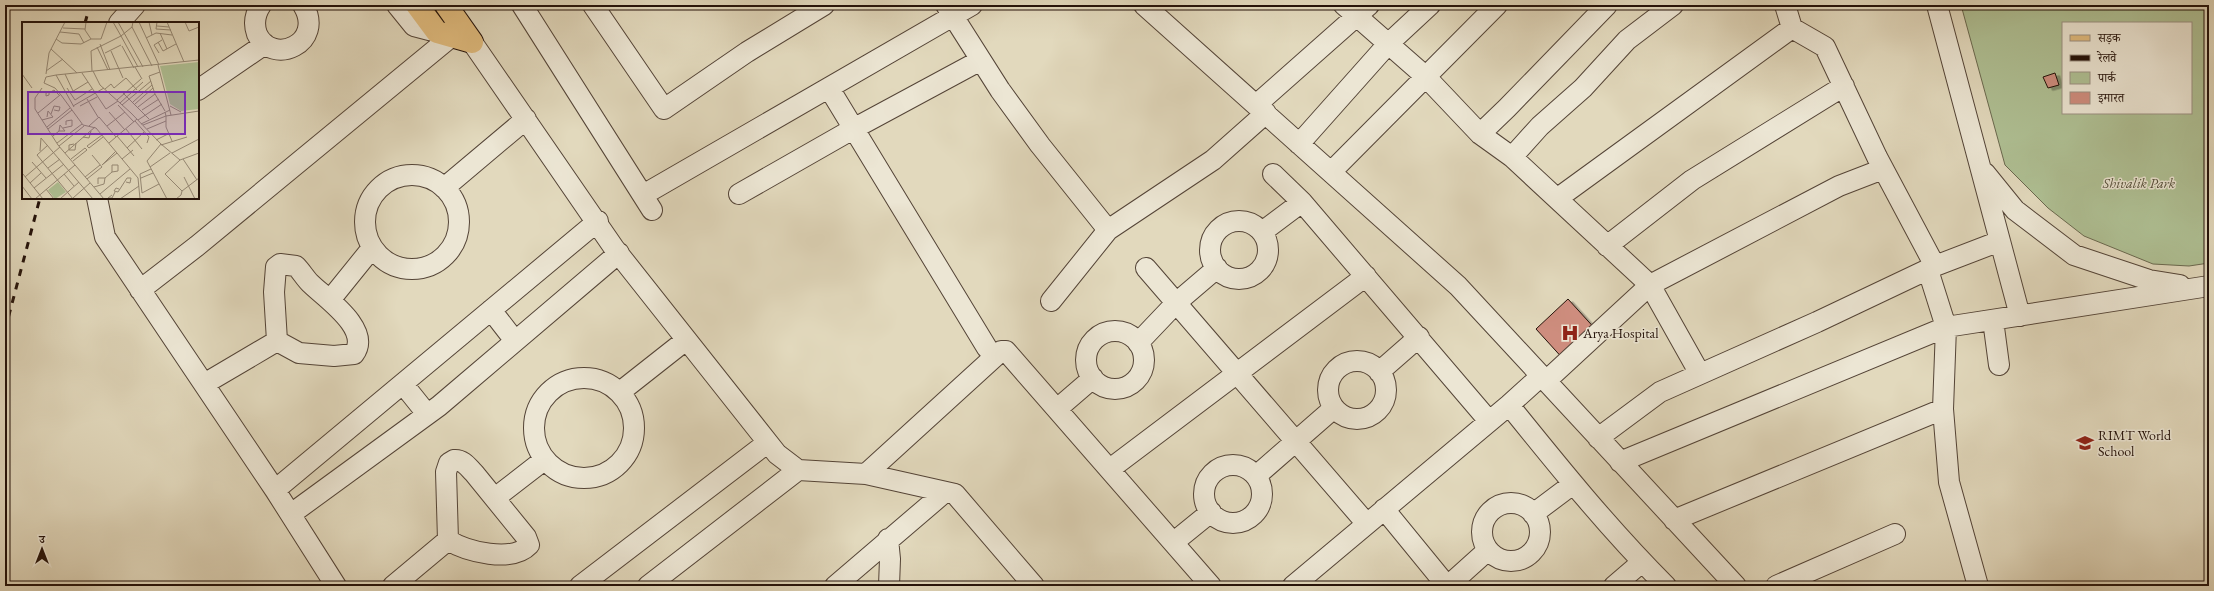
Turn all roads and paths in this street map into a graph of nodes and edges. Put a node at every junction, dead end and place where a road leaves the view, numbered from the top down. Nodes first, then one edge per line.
1 (135, 5) edge
2 (261, 5) edge
3 (303, 5) edge
4 (397, 5) edge
5 (417, 5) edge
6 (446, 5) edge
7 (522, 5) edge
8 (824, 5) edge
9 (972, 5) edge
10 (1144, 5) edge
11 (1430, 5) edge
12 (1497, 5) edge
13 (1607, 5) edge
14 (1672, 5) edge
15 (1785, 5) edge
16 (1937, 5) edge
17 (601, 8) edge
18 (1357, 9) edge
19 (950, 10) edge
20 (120, 22) edge
21 (1792, 28) junction
22 (454, 37) junction
23 (265, 44) junction
24 (1388, 44) junction
25 (981, 60) junction
26 (1425, 76) junction
27 (1844, 86) junction
28 (829, 88) junction
29 (199, 89) edge
30 (1261, 109) junction
31 (526, 119) junction
32 (853, 129) junction
33 (1480, 134) junction
34 (1299, 144) junction
35 (1512, 157) junction
36 (1980, 167) junction
37 (1883, 169) junction
38 (1331, 172) junction
39 (1273, 174) dead end
40 (444, 188) junction
41 (739, 194) dead end
42 (1558, 198) junction
43 (97, 199) edge
44 (1302, 202) junction
45 (598, 221) junction
46 (1108, 230) junction
47 (1262, 232) junction
48 (2000, 241) junction
49 (1607, 246) junction
50 (372, 248) junction
51 (619, 253) junction
52 (1146, 268) dead end
53 (1217, 268) junction
54 (1931, 268) junction
55 (1366, 276) junction
56 (1650, 285) junction
57 (2203, 287) edge
58 (140, 290) junction
59 (330, 300) junction
60 (1051, 301) dead end
61 (1176, 302) junction
62 (491, 310) junction
63 (2020, 316) junction
64 (1993, 320) junction
65 (1946, 327) junction
66 (1420, 337) junction
67 (686, 340) junction
68 (278, 341) junction
69 (515, 341) junction
70 (1138, 342) junction
71 (987, 348) dead end
72 (1999, 365) dead end
73 (1379, 372) junction
74 (1237, 373) junction
75 (1700, 374) junction
76 (1093, 378) junction
77 (1543, 379) junction
78 (204, 384) junction
79 (403, 384) junction
80 (620, 392) junction
81 (1509, 405) junction
82 (1334, 408) junction
83 (1943, 408) junction
84 (1058, 409) junction
85 (427, 414) junction
86 (1489, 421) junction
87 (1598, 438) junction
88 (1295, 440) junction
89 (766, 443) junction
90 (544, 460) junction
91 (1620, 462) junction
92 (1110, 469) junction
93 (798, 470) junction
94 (866, 474) junction
95 (1256, 476) junction
96 (1574, 484) junction
97 (275, 490) junction
98 (945, 492) junction
99 (495, 498) junction
100 (1384, 509) junction
101 (1211, 512) junction
102 (291, 514) junction
103 (1533, 514) junction
104 (1674, 520) junction
105 (1367, 524) junction
106 (1895, 534) dead end
107 (888, 539) junction
108 (448, 540) junction
109 (1174, 542) junction
110 (1488, 550) junction
111 (1642, 562) junction
112 (1974, 585) edge
113 (336, 586) edge
114 (393, 586) edge
115 (580, 586) edge
116 (648, 586) edge
117 (835, 586) edge
118 (889, 586) edge
119 (1034, 586) edge
120 (1211, 586) edge
121 (1294, 586) edge
122 (1447, 586) edge
123 (1614, 586) edge
124 (1666, 586) edge
125 (1736, 586) edge
126 (1776, 586) edge

1 - 20 street
2 - 23 street
3 - 23 street
4 - 22 street
5 - 22 main road
6 - 22 main road
7 - 28 street
8 - 17 street
9 - 19 street
10 - 30 street
11 - 24 street
12 - 26 street
13 - 33 street
14 - 35 street
15 - 21 street
16 - 36 street
18 - 24 street
18 - 30 street
19 - 25 street
19 - 28 street
21 - 27 street
21 - 42 street
22 - 31 street
22 - 58 street
23 - 29 street
24 - 26 street
24 - 34 street
25 - 32 street
25 - 46 street
26 - 33 street
26 - 38 street
27 - 37 street
27 - 49 street
28 - 32 street
30 - 34 street
30 - 46 street
31 - 40 street
31 - 45 street
32 - 41 street
32 - 71 street
33 - 35 street
34 - 38 street
35 - 42 street
36 - 48 street
36 - 57 street
37 - 54 street
37 - 56 street
38 - 77 street
39 - 44 street
40 - 50 street
40 - 50 street
42 - 49 street
43 - 58 street
44 - 47 street
44 - 55 street
45 - 51 street
45 - 62 street
46 - 60 street
47 - 53 street
47 - 53 street
48 - 54 street
48 - 63 street
49 - 56 street
50 - 59 street
51 - 67 street
51 - 69 street
52 - 61 street
53 - 61 street
54 - 65 street
54 - 75 street
55 - 66 street
55 - 74 street
56 - 75 street
56 - 77 street
57 - 63 street
58 - 78 street
59 - 68 street
59 - 68 street
61 - 70 street
61 - 74 street
62 - 69 street
62 - 79 street
63 - 64 street
64 - 65 street
64 - 72 street
65 - 83 street
65 - 91 street
66 - 73 street
66 - 86 street
67 - 80 street
67 - 89 street
68 - 78 street
69 - 85 street
70 - 76 street
70 - 76 street
73 - 82 street
73 - 82 street
74 - 88 street
74 - 92 street
75 - 87 street
76 - 84 street
77 - 81 street
77 - 87 street
78 - 97 street
79 - 85 street
79 - 97 street
80 - 90 street
80 - 90 street
81 - 86 street
81 - 96 street
82 - 88 street
83 - 104 street
83 - 112 street
84 - 92 street
84 - 94 street
85 - 102 street
86 - 100 street
87 - 91 street
88 - 95 street
88 - 105 street
89 - 93 street
89 - 115 street
90 - 99 street
91 - 104 street
92 - 109 street
93 - 94 street
93 - 116 street
94 - 98 street
95 - 101 street
95 - 101 street
96 - 103 street
96 - 111 street
97 - 102 street
98 - 107 street
98 - 119 street
99 - 108 street
99 - 108 street
100 - 105 street
100 - 122 street
101 - 109 street
102 - 113 street
103 - 110 street
103 - 110 street
104 - 125 street
105 - 121 street
106 - 126 street
107 - 117 street
107 - 118 street
108 - 114 street
109 - 120 street
110 - 122 street
111 - 123 street
111 - 124 street

